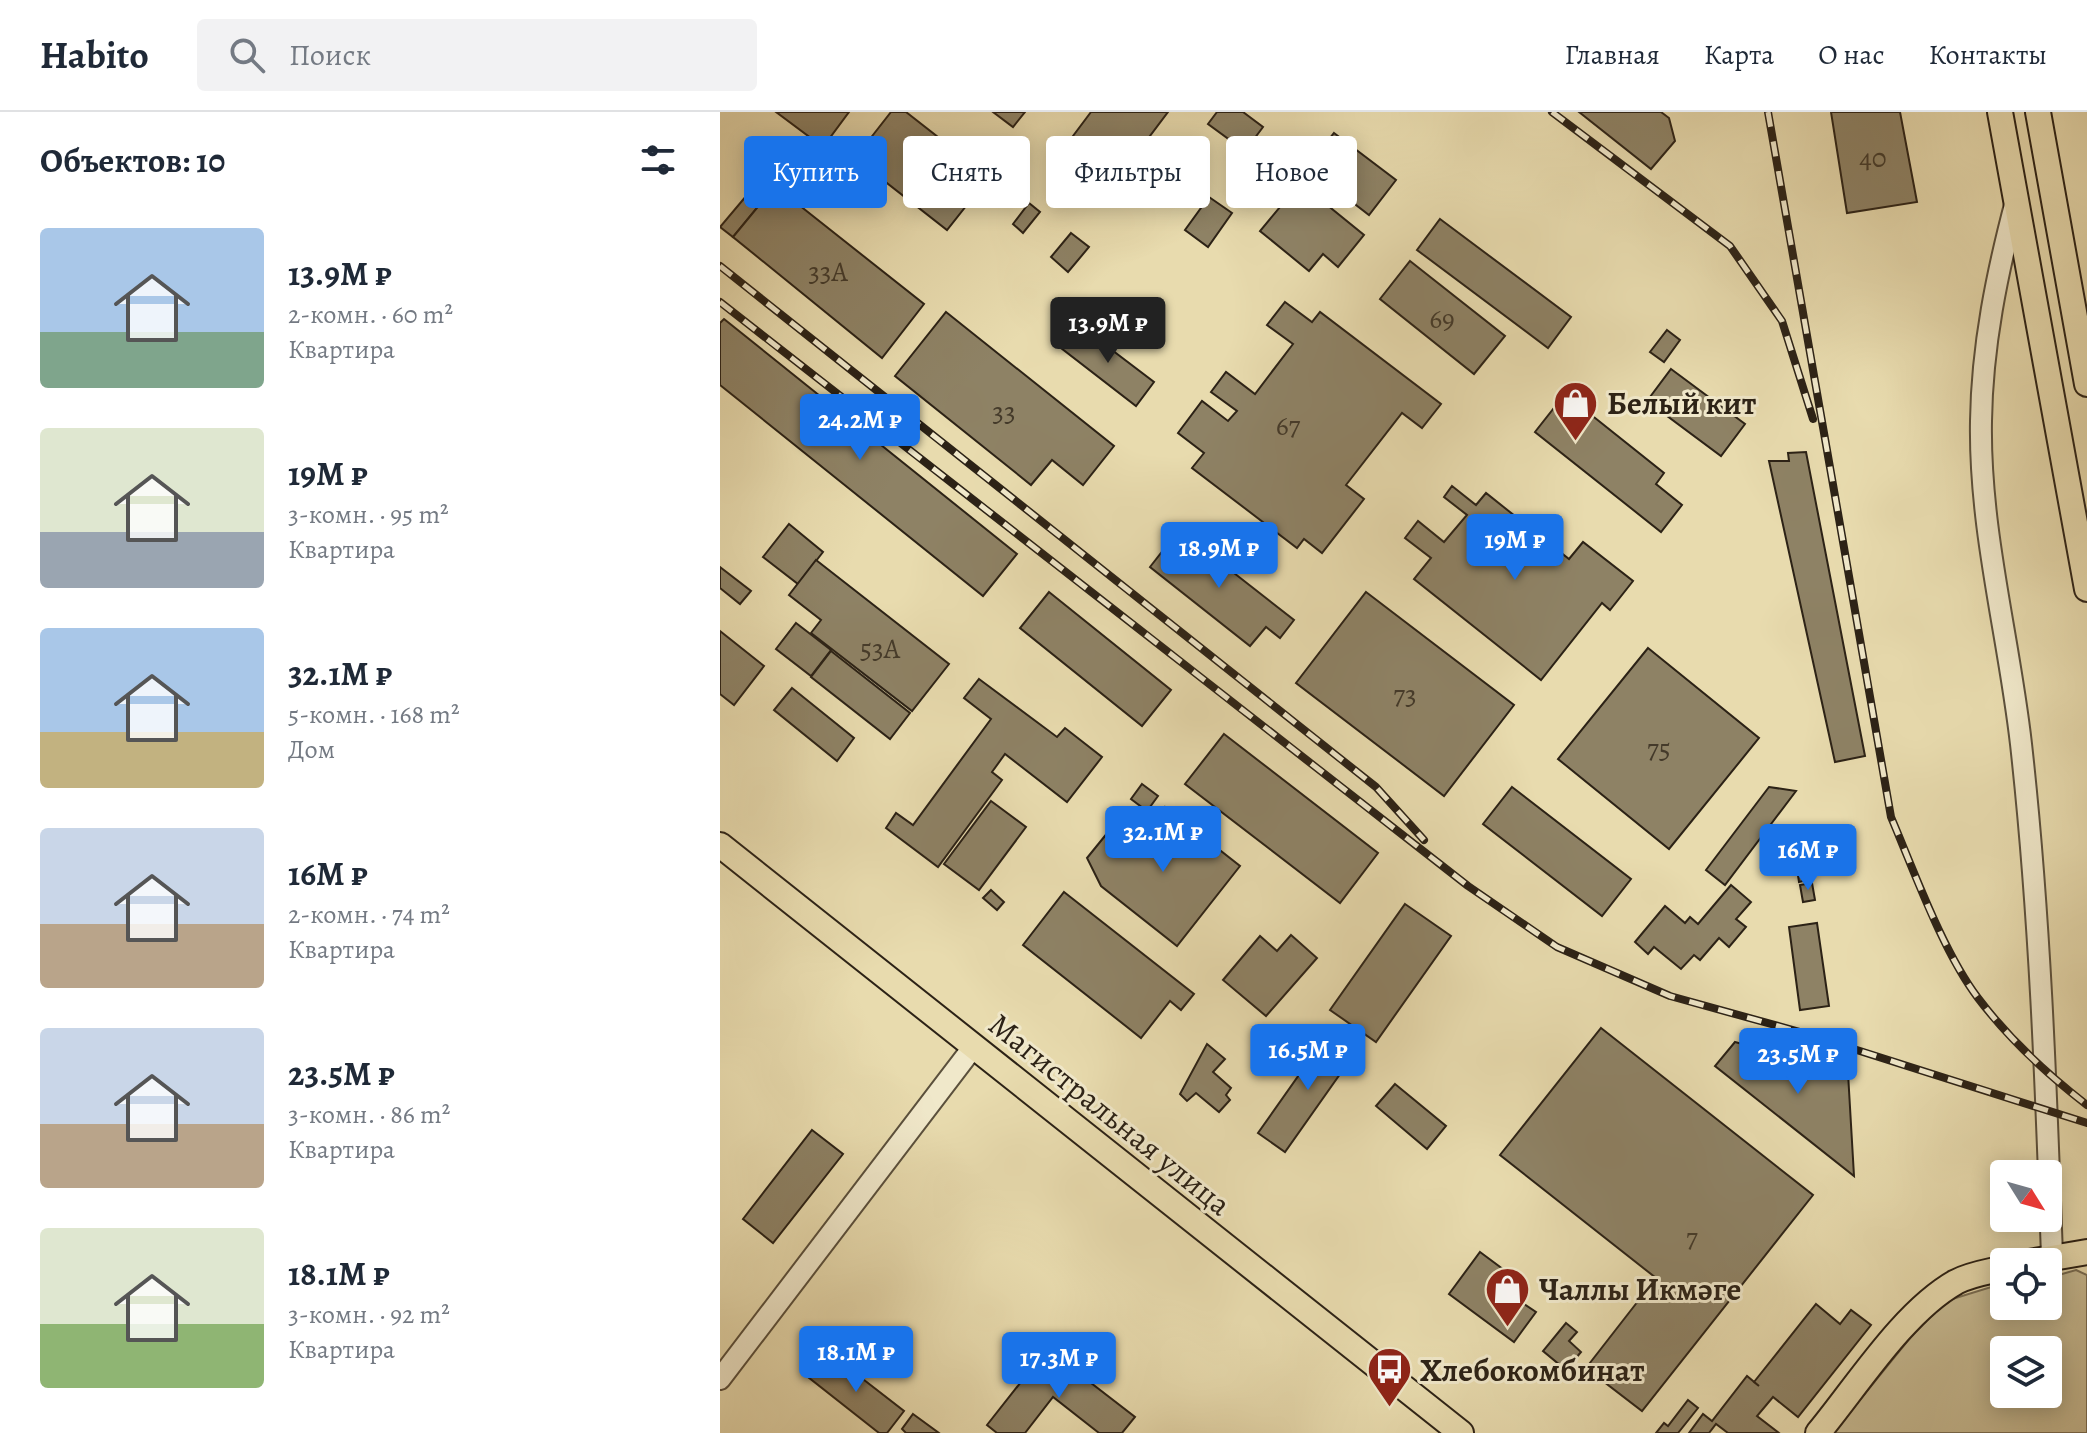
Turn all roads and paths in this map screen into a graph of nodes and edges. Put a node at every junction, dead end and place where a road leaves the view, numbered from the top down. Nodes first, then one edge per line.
1 (2000, 112) edge
2 (2038, 112) edge
3 (2016, 201) junction
4 (2087, 384) edge
5 (2087, 589) edge
6 (720, 845) edge
7 (974, 1046) junction
8 (2040, 1248) edge
9 (2087, 1252) edge
10 (2062, 1256) edge
11 (1990, 1272) edge
12 (720, 1379) edge
13 (1461, 1433) edge
14 (1818, 1433) edge

1 - 3 main road
2 - 4 main road
3 - 5 main road
3 - 8 street
6 - 7 main road, Магистральная улица
7 - 12 street
7 - 13 main road, Магистральная улица
9 - 10 main road
11 - 14 main road

